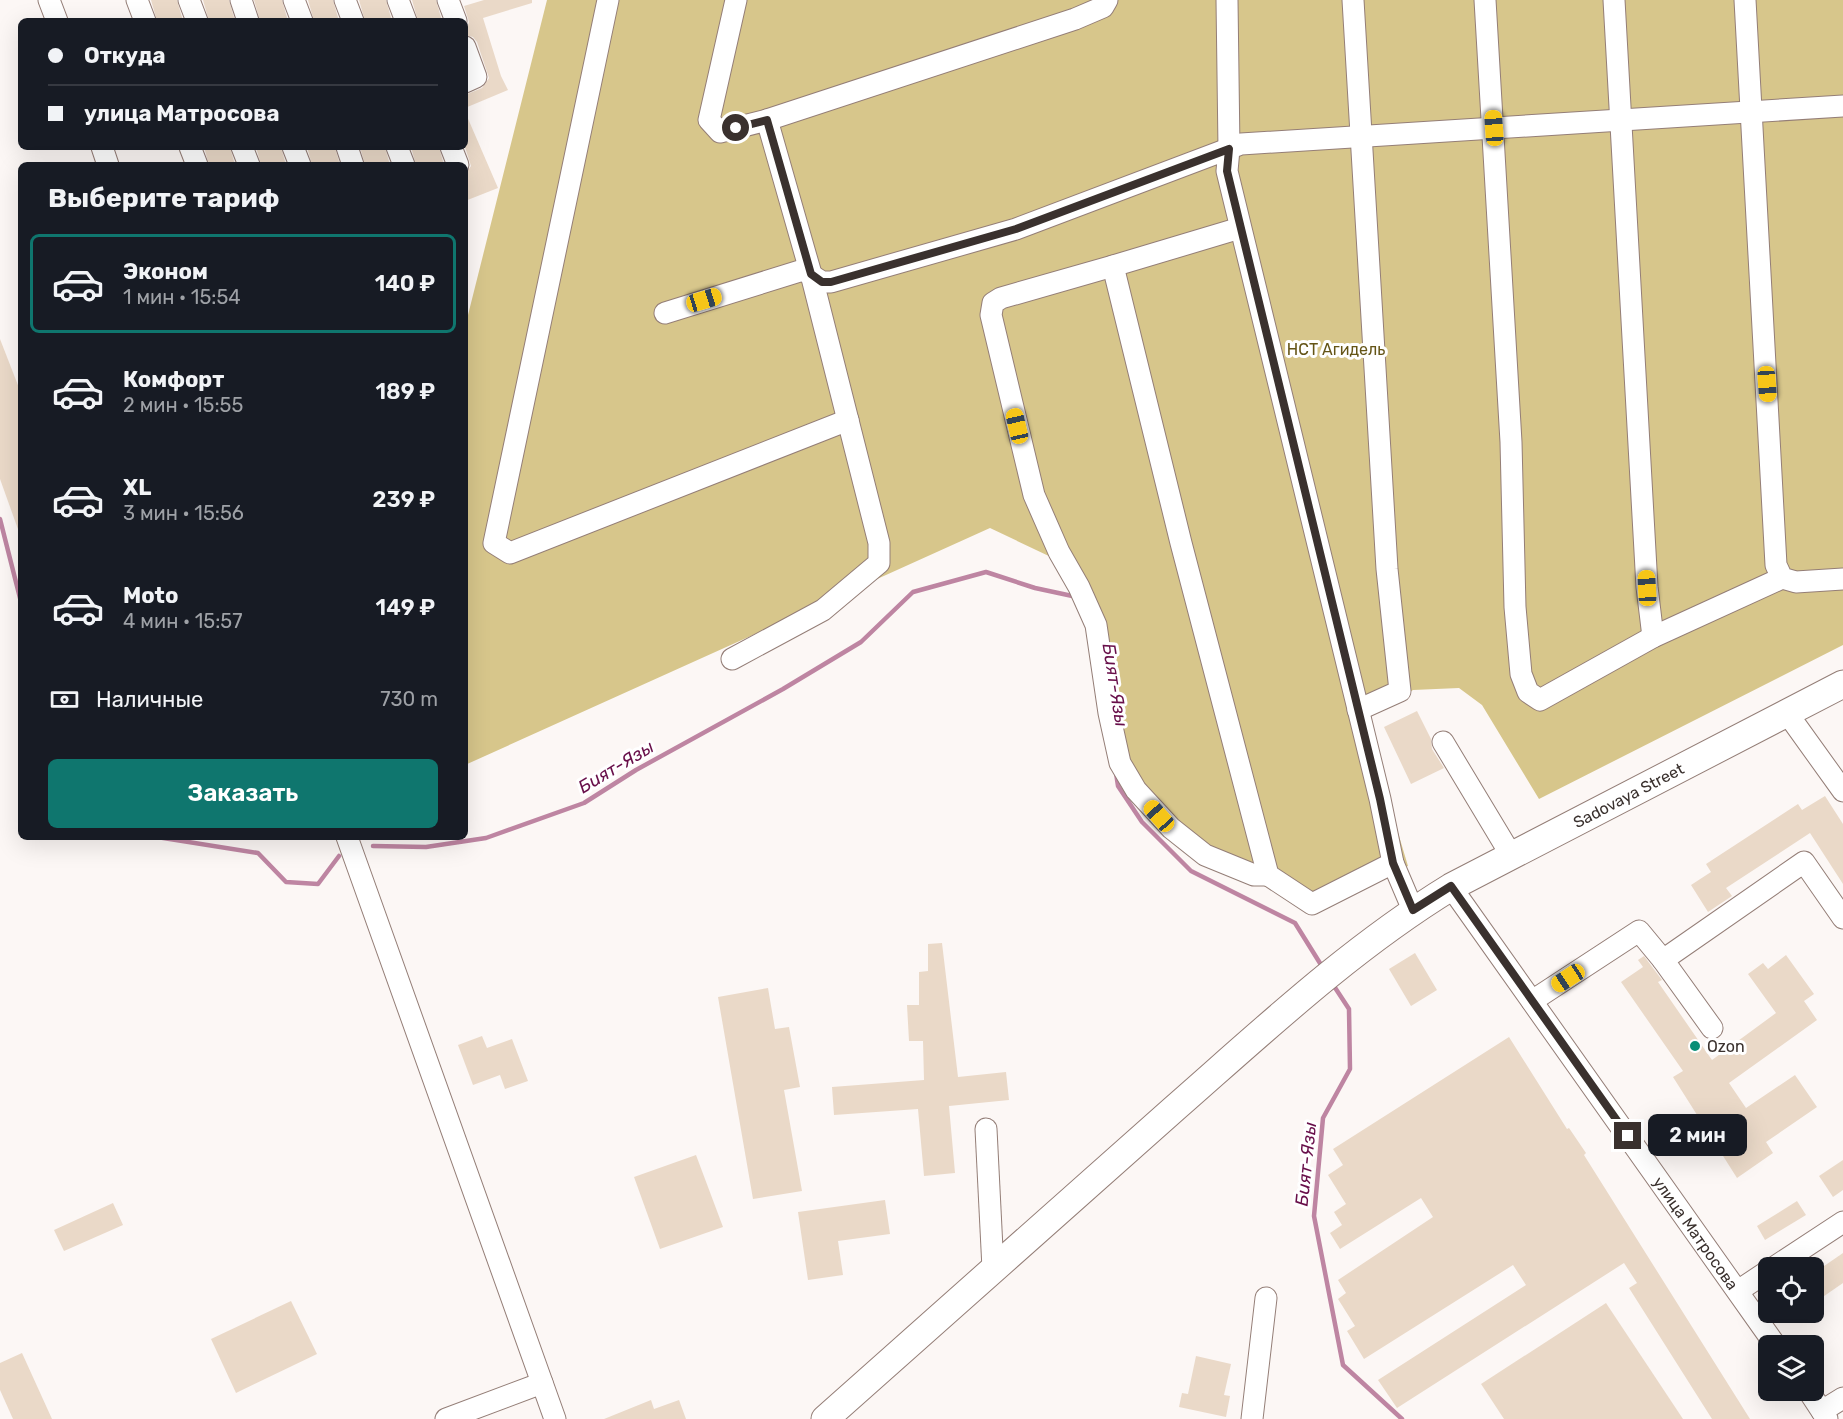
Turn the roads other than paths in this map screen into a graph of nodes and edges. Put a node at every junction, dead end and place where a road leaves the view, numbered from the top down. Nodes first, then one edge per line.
1 (49, 0) edge
2 (138, 0) edge
3 (189, 0) edge
4 (241, 0) edge
5 (294, 0) edge
6 (345, 0) edge
7 (398, 0) edge
8 (608, 0) edge
9 (736, 0) edge
10 (1107, 0) edge
11 (1227, 0) edge
12 (1353, 0) edge
13 (1485, 0) edge
14 (1614, 0) edge
15 (1745, 0) edge
16 (56, 18) edge
17 (144, 18) edge
18 (196, 18) edge
19 (248, 18) edge
20 (301, 18) edge
21 (352, 18) edge
22 (405, 18) edge
23 (468, 54) edge
24 (468, 81) edge
25 (1843, 106) edge
26 (1752, 112) junction
27 (767, 120) junction
28 (1620, 120) junction
29 (1494, 128) junction
30 (1361, 137) junction
31 (1229, 149) junction
32 (1240, 228) junction
33 (1113, 266) junction
34 (811, 274) junction
35 (665, 313) dead end
36 (848, 420) junction
37 (1782, 578) junction
38 (1843, 579) edge
39 (1653, 637) junction
40 (732, 659) dead end
41 (1843, 684) edge
42 (1358, 710) junction
43 (1787, 712) junction
44 (1443, 742) dead end
45 (1843, 791) edge
46 (348, 840) edge
47 (1511, 855) junction
48 (1393, 863) junction
49 (1268, 875) junction
50 (1451, 886) junction
51 (1413, 910) junction
52 (1843, 918) edge
53 (1663, 960) junction
54 (1532, 1001) junction
55 (1712, 1028) dead end
56 (986, 1129) dead end
57 (1843, 1222) edge
58 (1790, 1257) edge
59 (993, 1269) junction
60 (1758, 1278) edge
61 (1738, 1291) junction
62 (1266, 1298) dead end
63 (1768, 1335) edge
64 (542, 1383) junction
65 (1843, 1398) edge
66 (1815, 1401) edge
67 (1825, 1415) edge
68 (446, 1419) edge
69 (555, 1419) edge
70 (825, 1419) edge
71 (1252, 1419) edge

1 - 16 street
2 - 17 street
3 - 18 street
4 - 19 street
5 - 20 street
6 - 21 street
7 - 22 street
8 - 36 street
9 - 27 street
10 - 27 street
11 - 31 street
12 - 30 street
13 - 29 street
14 - 28 street
15 - 26 street
23 - 24 street
25 - 26 street
26 - 28 street
26 - 37 street
27 - 34 street
28 - 29 street
28 - 39 street
29 - 30 street
29 - 39 street
30 - 31 street
30 - 42 street
31 - 32 street
31 - 34 street
32 - 33 street
32 - 42 street
33 - 49 street
33 - 49 street
34 - 35 street
34 - 36 street
36 - 40 street
37 - 38 street
37 - 39 street
41 - 43 main road, Sadovaya Street
42 - 48 street
43 - 45 street
43 - 47 main road, Sadovaya Street
44 - 47 street
46 - 64 street
47 - 50 main road, Sadovaya Street
48 - 49 street
48 - 51 street
50 - 51 main road, Sadovaya Street
50 - 54 street, улица Матросова
51 - 59 main road, Sadovaya Street
52 - 53 street
53 - 54 street
53 - 55 street
54 - 61 street, улица Матросова
56 - 59 street
57 - 58 street
59 - 70 main road, Sadovaya Street
60 - 61 street
61 - 63 street, улица Матросова
62 - 71 street
64 - 68 street
64 - 69 street
65 - 67 street
66 - 67 street

